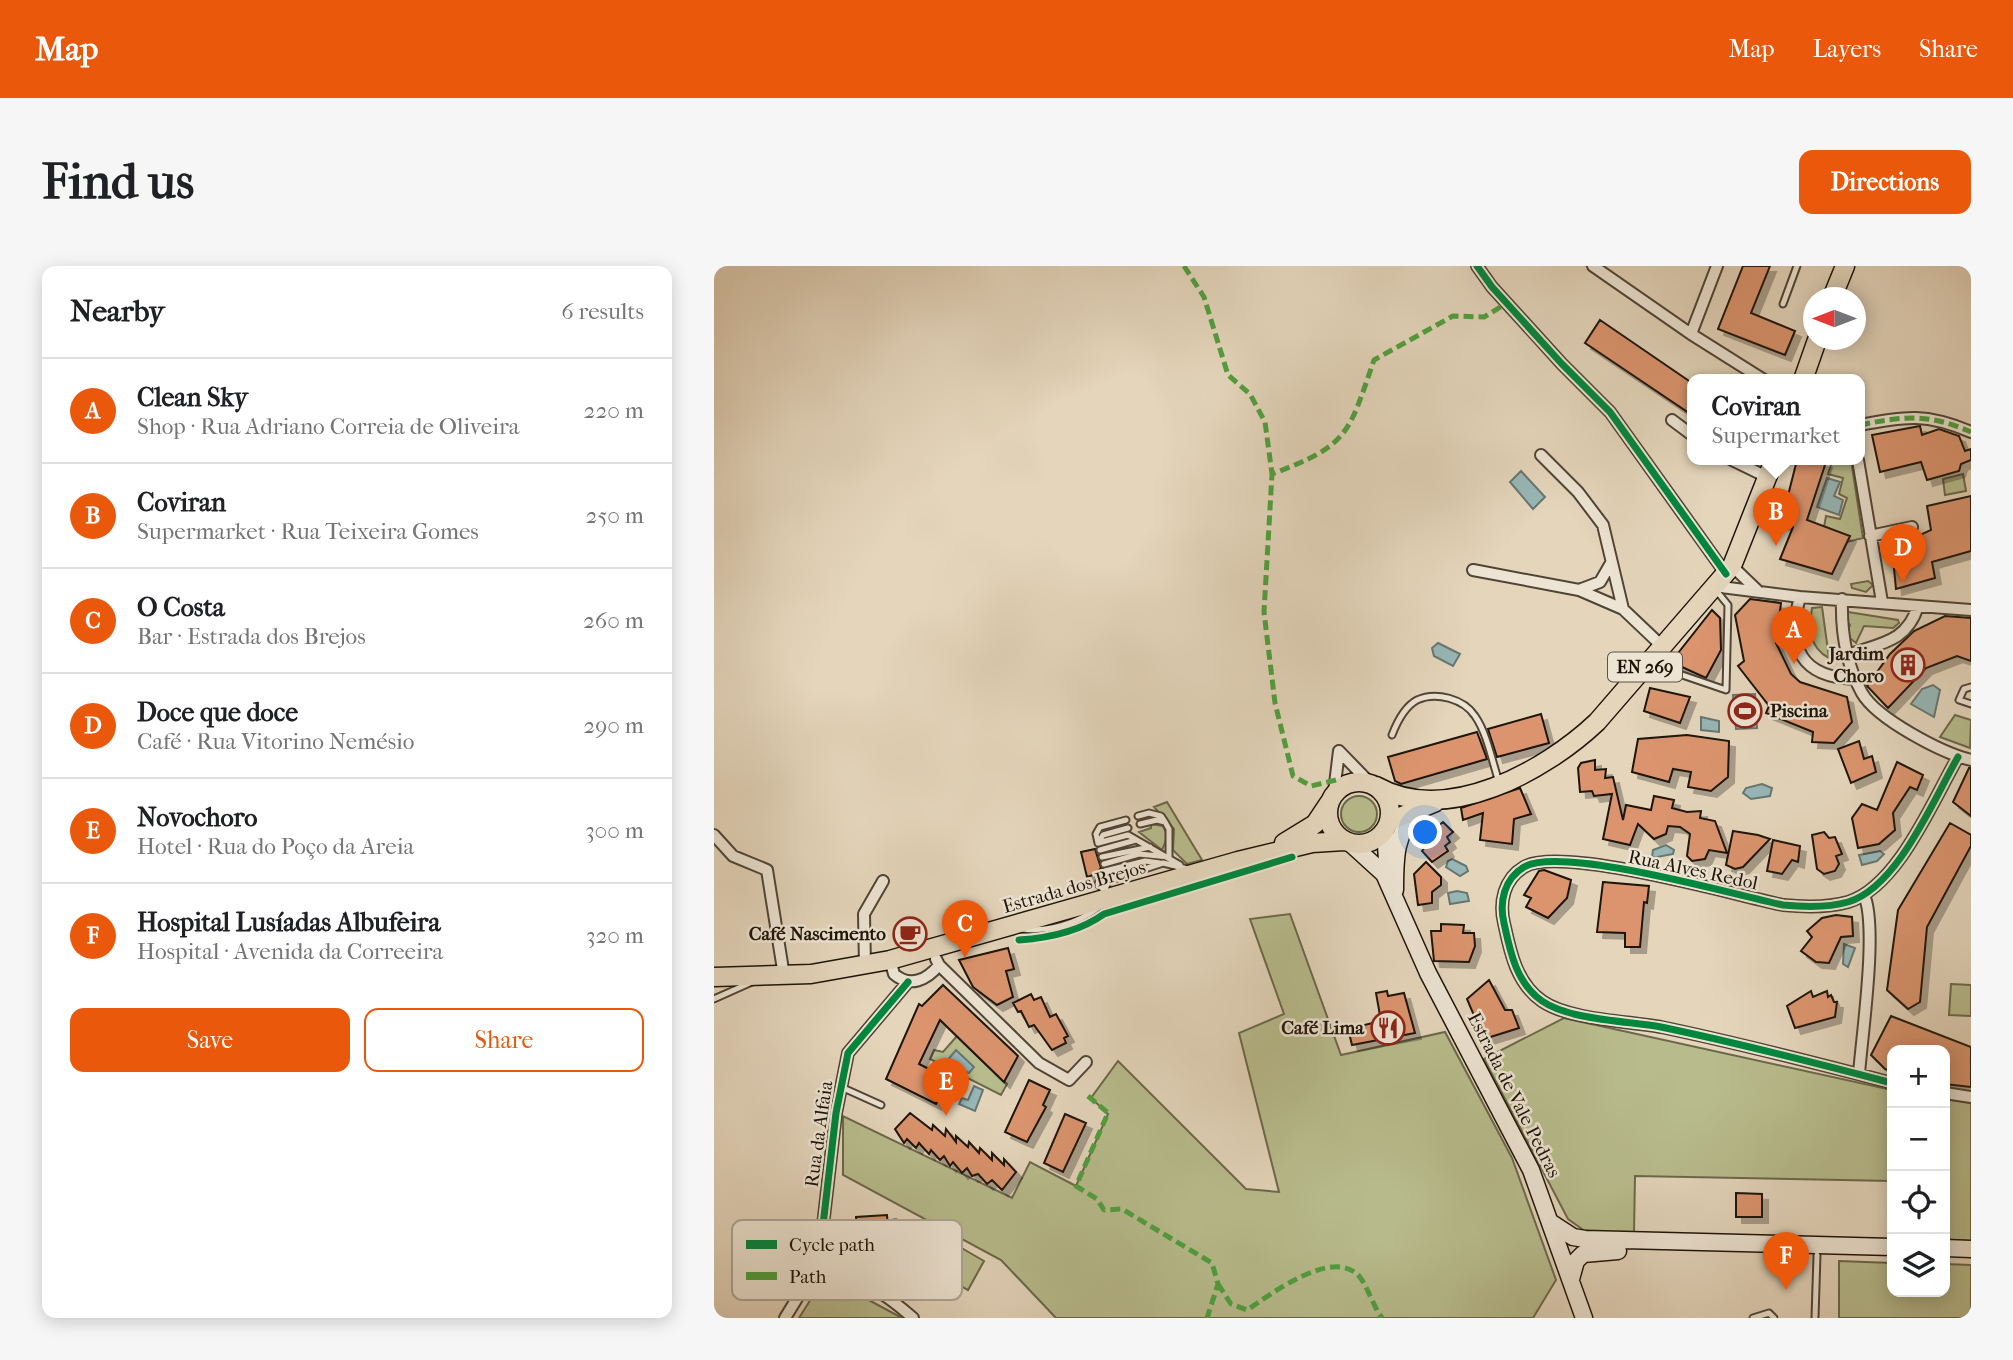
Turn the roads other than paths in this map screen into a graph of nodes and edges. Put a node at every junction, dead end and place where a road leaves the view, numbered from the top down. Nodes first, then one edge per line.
1 (1477, 266) edge
2 (1593, 266) edge
3 (1717, 266) edge
4 (1797, 266) edge
5 (1845, 266) edge
6 (1836, 287) edge
7 (1783, 304) dead end
8 (1691, 334) junction
9 (1814, 350) edge
10 (1754, 374) edge
11 (1805, 374) edge
12 (1672, 421) dead end
13 (1865, 424) edge
14 (1687, 432) edge
15 (1971, 432) edge
16 (1541, 456) dead end
17 (1754, 465) edge
18 (1859, 465) edge
19 (1771, 469) edge
20 (1912, 527) dead end
21 (1870, 536) junction
22 (1611, 563) junction
23 (1473, 570) dead end
24 (1724, 575) junction
25 (1579, 590) junction
26 (1757, 590) junction
27 (1800, 597) junction
28 (1842, 599) junction
29 (1882, 603) junction
30 (1918, 606) junction
31 (1623, 609) junction
32 (1971, 610) edge
33 (1663, 647) junction
34 (1848, 655) junction
35 (1648, 663) junction
36 (1856, 679) junction
37 (1971, 687) edge
38 (1971, 704) edge
39 (1392, 735) dead end
40 (1958, 757) junction
41 (1971, 760) edge
42 (1373, 785) junction
43 (1501, 786) junction
44 (1332, 797) junction
45 (1445, 798) junction
46 (1418, 809) junction
47 (1138, 816) dead end
48 (1126, 820) dead end
49 (1165, 822) junction
50 (1140, 824) dead end
51 (1387, 826) junction
52 (1128, 828) dead end
53 (714, 835) edge
54 (1347, 842) junction
55 (1150, 847) junction
56 (1100, 851) junction
57 (1169, 857) junction
58 (1238, 861) junction
59 (1193, 870) junction
60 (883, 881) dead end
61 (1106, 883) junction
62 (1864, 895) junction
63 (1395, 896) junction
64 (1065, 912) junction
65 (1012, 928) junction
66 (990, 934) junction
67 (936, 958) junction
68 (890, 960) junction
69 (865, 966) junction
70 (784, 976) junction
71 (714, 977) edge
72 (761, 977) junction
73 (908, 982) junction
74 (714, 999) edge
75 (1086, 1062) dead end
76 (1859, 1074) junction
77 (1887, 1082) edge
78 (841, 1087) junction
79 (1950, 1094) edge
80 (1971, 1097) edge
81 (881, 1105) dead end
82 (823, 1220) edge
83 (1550, 1222) junction
84 (1887, 1247) edge
85 (1950, 1248) edge
86 (1971, 1249) edge
87 (1817, 1255) junction
88 (1887, 1256) edge
89 (1950, 1257) edge
90 (1971, 1257) edge
91 (1571, 1279) junction
92 (796, 1300) edge
93 (889, 1300) edge
94 (785, 1318) edge
95 (914, 1318) edge
96 (1584, 1318) edge
97 (1753, 1318) edge
98 (1774, 1318) edge
99 (1815, 1318) edge

1 - 24 street
2 - 8 street
3 - 8 street
4 - 7 lane
5 - 6 main road
8 - 10 street
9 - 11 main road
12 - 14 street
13 - 15 street
16 - 22 street
17 - 19 street
18 - 21 street
19 - 24 main road, EN 269
20 - 21 street
21 - 29 street
22 - 25 street
22 - 31 street
23 - 25 street
24 - 26 street
24 - 26 street
24 - 33 main road, EN 269
24 - 35 lane
25 - 31 street
26 - 27 street
27 - 28 street
27 - 36 street
28 - 29 street
28 - 34 street
29 - 30 street
30 - 32 street
30 - 34 street
31 - 33 street
33 - 35 main road, EN 269
34 - 36 street
35 - 43 main road, EN 269
36 - 40 street
37 - 38 lane
39 - 43 lane
40 - 41 street
40 - 62 street, Rua Alves Redol
42 - 44 main road
42 - 44 street
42 - 45 main road, EN 269
42 - 51 main road
43 - 45 main road, EN 269
44 - 54 main road
44 - 58 main road, Estrada dos Brejos / EN 269
45 - 46 main road, EN 269
46 - 51 main road, EN 269
46 - 63 main road
47 - 49 lane
48 - 56 lane
49 - 50 lane
49 - 57 lane
51 - 54 main road, EN 269
51 - 63 main road, Estrada de Vale Pedras
52 - 56 lane
53 - 70 street
54 - 58 main road, Estrada dos Brejos / EN 269
54 - 63 main road, Estrada de Vale Pedras
55 - 56 lane
55 - 56 lane
55 - 57 lane
56 - 61 lane
57 - 59 lane
57 - 61 lane
58 - 59 main road, Estrada dos Brejos / EN 269
59 - 61 main road, Estrada dos Brejos / EN 269
59 - 61 lane
60 - 69 street
61 - 64 main road, Estrada dos Brejos / EN 269
61 - 65 lane
62 - 76 street
62 - 76 street, Rua Alves Redol
63 - 83 main road, Estrada de Vale Pedras
64 - 65 main road, Estrada dos Brejos / EN 269
64 - 66 lane
65 - 66 main road, Estrada dos Brejos / EN 269
66 - 67 main road, Estrada dos Brejos / EN 269
67 - 68 main road, Estrada dos Brejos / EN 269
67 - 73 street
67 - 75 street
68 - 69 main road, Estrada dos Brejos / EN 269
68 - 73 street
69 - 70 main road, Estrada dos Brejos / EN 269
70 - 72 main road, Estrada dos Brejos / EN 269
71 - 72 main road, Estrada dos Brejos / EN 269
72 - 74 lane
73 - 78 street, Rua da Alfaia
76 - 77 street, Rua Alves Redol
78 - 81 lane
78 - 82 street, Rua da Alfaia
79 - 80 street
83 - 84 main road
83 - 91 main road, Estrada de Vale Pedras
85 - 86 main road
87 - 88 main road
87 - 91 main road
87 - 99 lane
89 - 90 main road
91 - 96 main road, Estrada de Vale Pedras
92 - 94 street
93 - 95 street
97 - 98 lane

